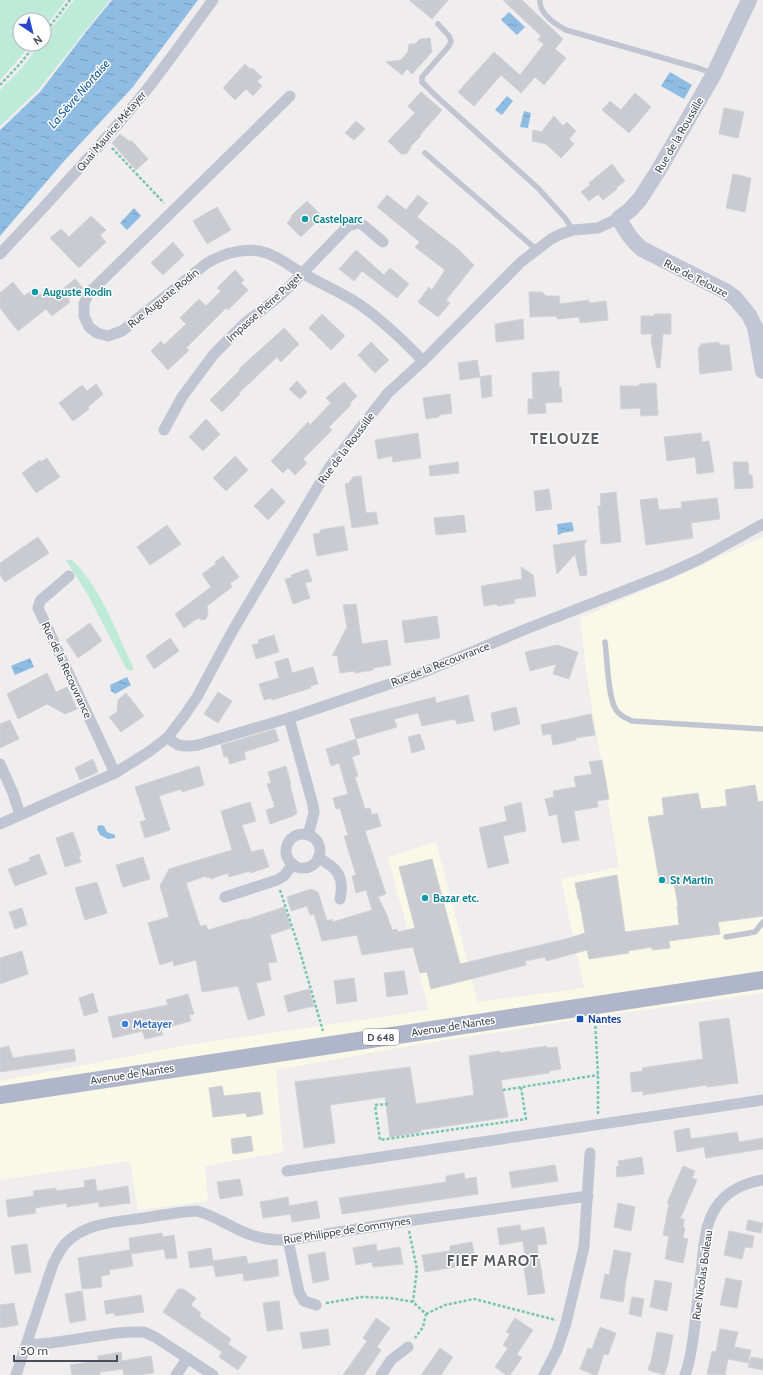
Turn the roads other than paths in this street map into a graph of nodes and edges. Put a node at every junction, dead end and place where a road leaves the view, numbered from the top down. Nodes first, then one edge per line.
1 (213, 0) edge
2 (540, 0) edge
3 (749, 0) edge
4 (438, 24) dead end
5 (714, 74) junction
6 (290, 96) dead end
7 (424, 153) dead end
8 (618, 218) junction
9 (572, 230) junction
10 (383, 242) dead end
11 (537, 250) junction
12 (0, 254) edge
13 (302, 273) junction
14 (423, 361) junction
15 (763, 371) edge
16 (164, 430) dead end
17 (763, 524) edge
18 (69, 576) dead end
19 (605, 642) dead end
20 (289, 718) junction
21 (763, 730) edge
22 (168, 737) junction
23 (0, 764) edge
24 (115, 773) junction
25 (20, 816) junction
26 (0, 824) edge
27 (308, 835) junction
28 (318, 858) junction
29 (293, 864) junction
30 (225, 897) dead end
31 (340, 899) dead end
32 (763, 922) edge
33 (726, 937) dead end
34 (763, 980) edge
35 (0, 1094) edge
36 (763, 1100) edge
37 (590, 1153) dead end
38 (287, 1171) dead end
39 (763, 1180) edge
40 (588, 1196) junction
41 (288, 1240) junction
42 (316, 1304) road end
43 (27, 1345) junction
44 (408, 1347) road end
45 (188, 1358) junction
46 (16, 1375) edge
47 (176, 1375) edge
48 (213, 1375) edge
49 (380, 1375) edge
50 (544, 1375) edge
51 (685, 1375) edge

1 - 12 street, Quai Maurice Métayer
2 - 5 lane
3 - 5 street, Rue de la Roussille
4 - 9 lane
5 - 8 street, Rue de la Roussille
6 - 13 street, Rue Auguste Rodin
7 - 11 lane
8 - 9 street, Rue de la Roussille
8 - 15 street, Rue de Telouze
9 - 11 street, Rue de la Roussille
10 - 13 street, Impasse Pierre Puget
11 - 14 street, Rue de la Roussille
13 - 14 street, Rue Auguste Rodin
13 - 16 street, Impasse Pierre Puget
14 - 22 street, Rue de la Roussille
17 - 20 street, Rue de la Recouvrance
18 - 24 street, Rue de la Recouvrance
19 - 21 lane
20 - 22 street, Rue de la Recouvrance
20 - 27 street
22 - 24 street
23 - 25 street
24 - 25 street
25 - 26 street
27 - 28 street
27 - 29 street
28 - 29 street
28 - 31 street
29 - 30 street
32 - 33 lane
34 - 35 main road, Avenue de Nantes / D 648
36 - 38 street
37 - 40 street
39 - 51 street, Rue Nicolas Boileau
40 - 41 street, Rue Philippe de Commynes
40 - 50 street
41 - 42 street
41 - 43 street, Rue Philippe de Commynes
43 - 45 street
43 - 46 street, Rue Philippe de Commynes
44 - 49 street
45 - 47 street
45 - 48 street

